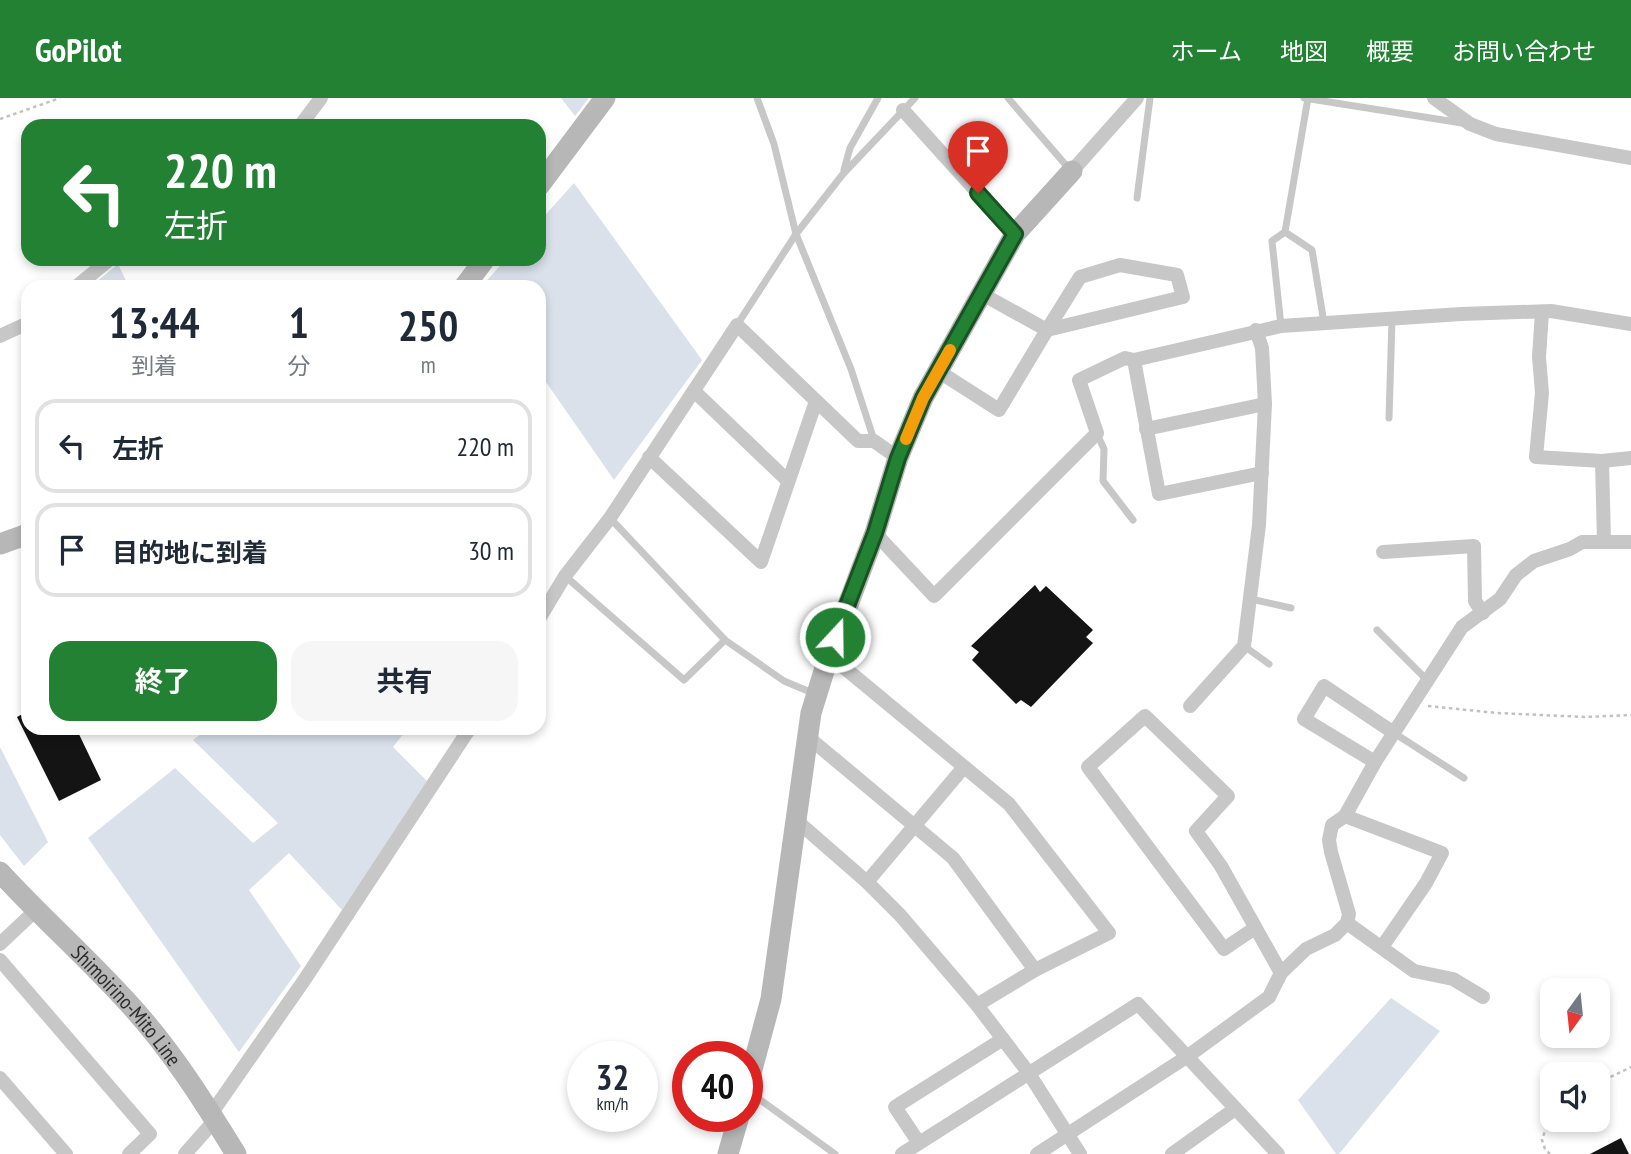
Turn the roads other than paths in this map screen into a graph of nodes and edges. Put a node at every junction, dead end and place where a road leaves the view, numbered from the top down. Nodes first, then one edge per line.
1 (321, 98) edge
2 (605, 98) edge
3 (757, 98) edge
4 (878, 98) edge
5 (915, 98) edge
6 (1008, 98) edge
7 (1137, 98) edge
8 (1150, 98) edge
9 (1307, 98) edge
10 (1434, 98) edge
11 (903, 110) junction
12 (305, 119) edge
13 (1470, 124) junction
14 (1631, 158) edge
15 (1072, 171) junction
16 (843, 174) junction
17 (546, 177) edge
18 (1137, 198) dead end
19 (1285, 232) junction
20 (796, 234) junction
21 (1015, 234) junction
22 (102, 266) edge
23 (84, 280) edge
24 (982, 294) junction
25 (1542, 312) junction
26 (1392, 320) junction
27 (1324, 323) junction
28 (1631, 324) edge
29 (737, 325) junction
30 (21, 326) edge
31 (1281, 326) junction
32 (1047, 330) junction
33 (1256, 330) junction
34 (0, 336) edge
35 (1134, 360) junction
36 (938, 371) junction
37 (694, 391) junction
38 (816, 401) junction
39 (1265, 404) junction
40 (1390, 418) dead end
41 (1146, 429) junction
42 (1097, 433) junction
43 (874, 441) junction
44 (649, 457) junction
45 (898, 458) junction
46 (1631, 458) edge
47 (1601, 461) junction
48 (1262, 473) junction
49 (788, 481) junction
50 (610, 518) junction
51 (1133, 520) dead end
52 (875, 533) junction
53 (21, 536) edge
54 (1604, 541) junction
55 (1631, 542) edge
56 (0, 544) edge
57 (1383, 552) dead end
58 (565, 576) junction
59 (1251, 599) junction
60 (546, 607) edge
61 (1291, 608) dead end
62 (1483, 613) junction
63 (1377, 630) dead end
64 (725, 640) junction
65 (1244, 646) junction
66 (829, 655) junction
67 (1269, 664) dead end
68 (1428, 681) junction
69 (816, 694) junction
70 (1189, 706) dead end
71 (1394, 733) junction
72 (465, 735) edge
73 (808, 737) junction
74 (1375, 762) junction
75 (964, 767) junction
76 (1464, 778) dead end
77 (1345, 816) junction
78 (797, 821) junction
79 (915, 827) junction
80 (0, 872) edge
81 (867, 882) junction
82 (36, 911) junction
83 (1347, 923) junction
84 (1255, 928) junction
85 (0, 944) edge
86 (1382, 947) junction
87 (0, 960) edge
88 (1035, 970) junction
89 (1281, 973) junction
90 (1483, 998) dead end
91 (977, 1004) junction
92 (1003, 1039) junction
93 (760, 1041) edge
94 (1188, 1056) junction
95 (1028, 1072) junction
96 (0, 1078) edge
97 (763, 1101) edge
98 (1235, 1109) junction
99 (213, 1117) junction
100 (736, 1132) edge
101 (1068, 1135) junction
102 (919, 1143) junction
103 (732, 1152) edge
104 (66, 1154) edge
105 (129, 1154) edge
106 (185, 1154) edge
107 (236, 1154) edge
108 (835, 1154) edge
109 (902, 1154) edge
110 (1037, 1154) edge
111 (1080, 1154) edge
112 (1172, 1154) edge
113 (1278, 1154) edge

1 - 12 street
2 - 17 street
3 - 20 lane
4 - 16 lane
5 - 11 lane
6 - 15 lane
7 - 15 street
8 - 18 lane
9 - 13 lane
9 - 19 lane
10 - 13 street
11 - 16 lane
11 - 21 street
13 - 14 street
15 - 21 street
16 - 20 lane
19 - 27 lane
19 - 31 lane
20 - 29 lane
20 - 43 lane
21 - 24 street
22 - 23 street
24 - 32 street
24 - 36 street
25 - 26 street
25 - 28 street
25 - 47 street
26 - 27 street
26 - 40 lane
27 - 31 street
29 - 37 street
29 - 38 street
30 - 34 street
31 - 33 street
32 - 32 street
32 - 36 street
33 - 35 street
33 - 39 street
35 - 41 street
35 - 42 street
36 - 45 street
37 - 44 street
37 - 49 street
38 - 43 street
38 - 49 street
39 - 41 street
39 - 48 street
41 - 48 street
42 - 51 lane
42 - 52 street
43 - 45 street
44 - 49 street
44 - 50 street
45 - 52 street
46 - 47 street
47 - 54 street
48 - 59 street
50 - 58 street
50 - 64 lane
52 - 66 street
53 - 56 street
54 - 55 street
54 - 62 street
57 - 62 street
58 - 60 street
58 - 64 lane
59 - 61 lane
59 - 65 street
62 - 68 street
63 - 68 lane
64 - 69 lane
65 - 67 lane
65 - 70 street
66 - 69 street
66 - 75 street
68 - 71 street
69 - 73 street
71 - 74 street
71 - 74 street
71 - 76 lane
72 - 99 street
73 - 78 street
73 - 79 street
74 - 77 street
75 - 79 street
75 - 88 street
77 - 83 street
77 - 86 street
78 - 81 street
78 - 93 street
79 - 81 street
79 - 88 street
80 - 82 street, Shimoirino-Mito Line
81 - 91 street
82 - 85 street
82 - 99 street, Shimoirino-Mito Line
83 - 86 street
83 - 89 street
84 - 84 street
84 - 89 street
86 - 90 street
87 - 105 street
88 - 91 street
89 - 94 street
91 - 92 street
92 - 95 street
92 - 102 street
94 - 95 street
94 - 98 street
94 - 101 street
95 - 101 street
95 - 102 street
96 - 104 street
97 - 108 lane
98 - 112 street
98 - 113 street
99 - 106 street
99 - 107 street, Shimoirino-Mito Line
100 - 103 street
101 - 110 street
101 - 111 street
102 - 109 street

